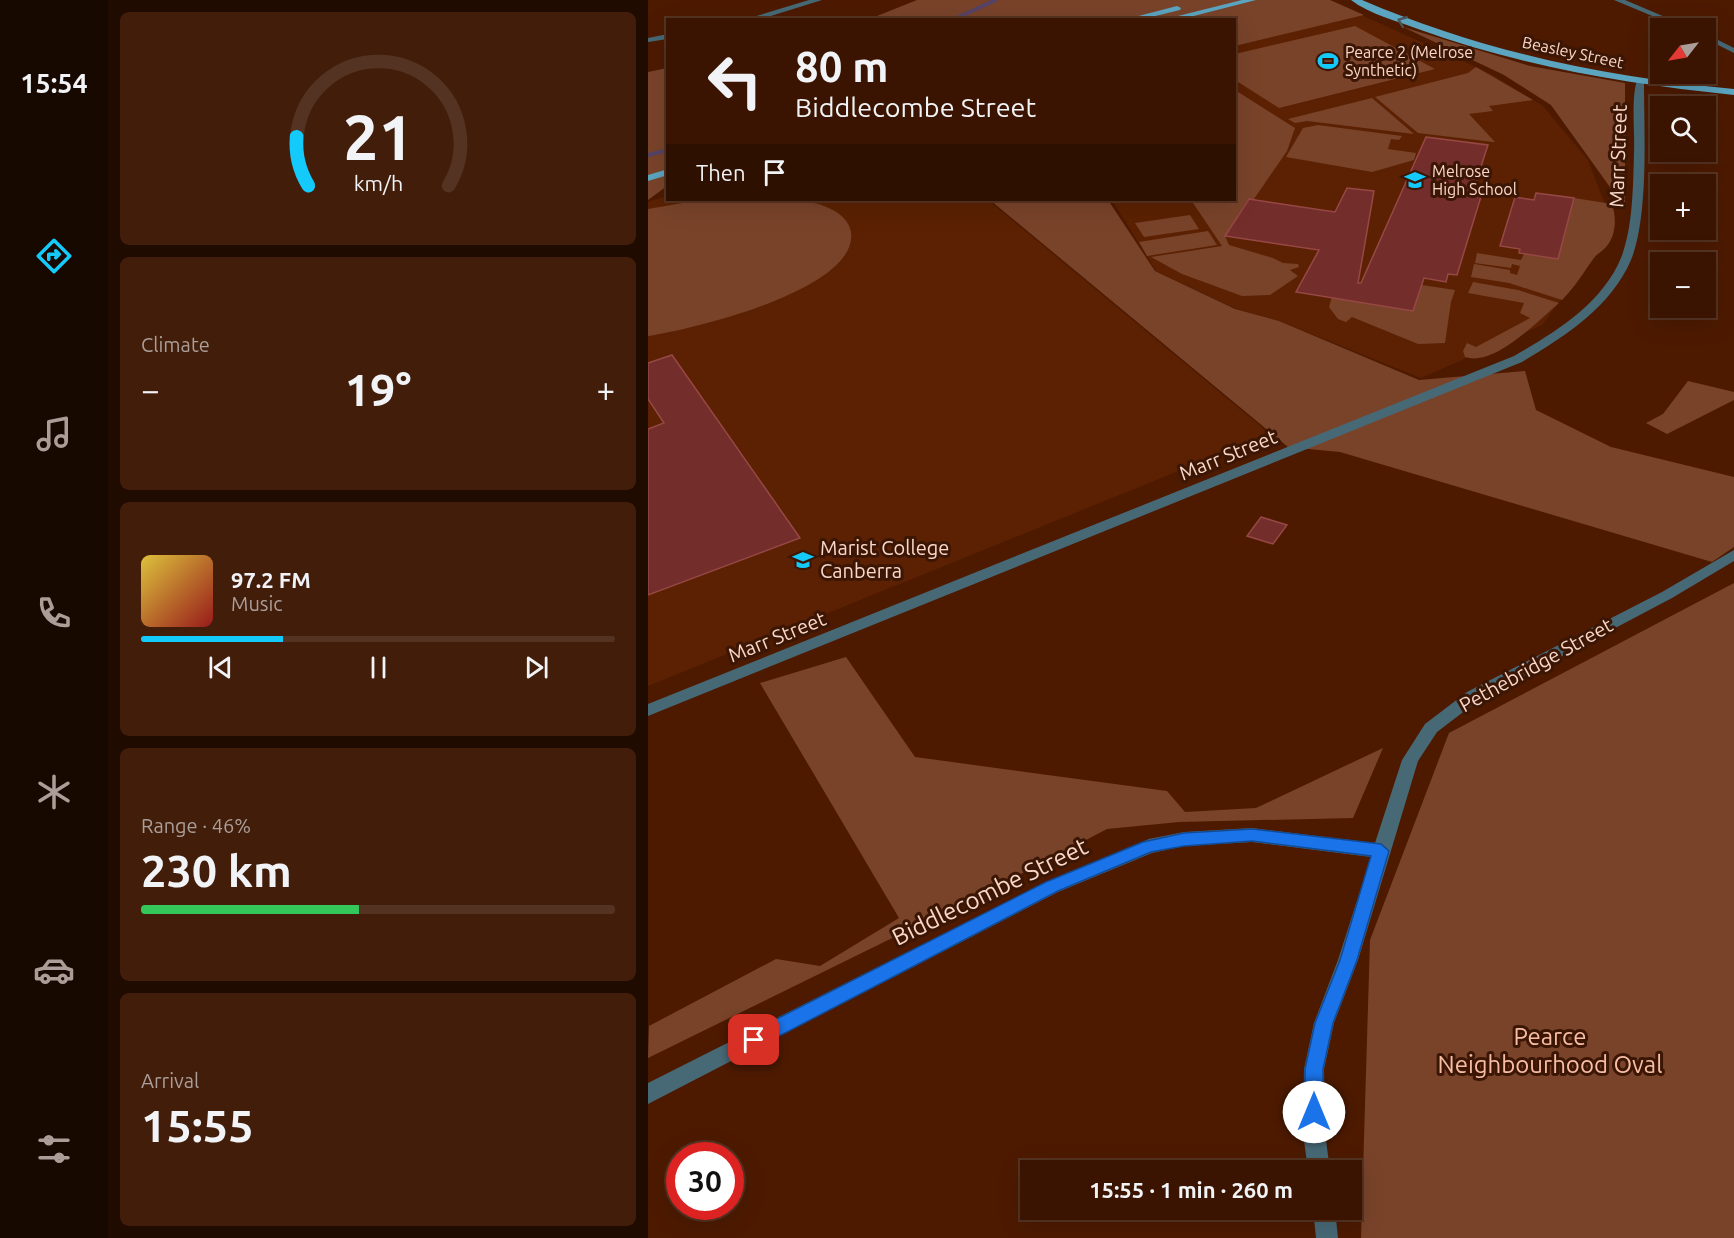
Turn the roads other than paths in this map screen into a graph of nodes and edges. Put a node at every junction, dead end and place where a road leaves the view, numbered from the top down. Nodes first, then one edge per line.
1 (818, 0) edge
2 (1213, 0) edge
3 (1252, 0) edge
4 (1349, 0) edge
5 (1355, 0) edge
6 (1379, 0) edge
7 (1618, 0) edge
8 (1366, 5) junction
9 (754, 18) edge
10 (1136, 18) edge
11 (1175, 18) edge
12 (1662, 18) edge
13 (666, 36) edge
14 (648, 40) edge
15 (1716, 41) edge
16 (1478, 45) junction
17 (1734, 51) edge
18 (1640, 82) junction
19 (1734, 92) edge
20 (666, 173) edge
21 (648, 178) edge
22 (1734, 555) edge
23 (648, 710) edge
24 (1381, 851) junction
25 (648, 1094) edge
26 (1318, 1160) edge
27 (1325, 1220) edge
28 (1327, 1238) edge

1 - 9 street
2 - 10 main road
3 - 11 main road
4 - 8 main road
5 - 8 main road, Beasley Street
6 - 16 main road, Beasley Street
7 - 12 street
16 -> 8 main road, Beasley Street
13 - 14 street
15 - 17 street
16 - 18 main road, Beasley Street
18 - 19 main road, Beasley Street
18 - 23 street, Marr Street
20 - 21 main road
22 - 24 street, Pethebridge Street
24 - 25 street, Biddlecombe Street
24 - 26 street, Pethebridge Street
27 - 28 street

